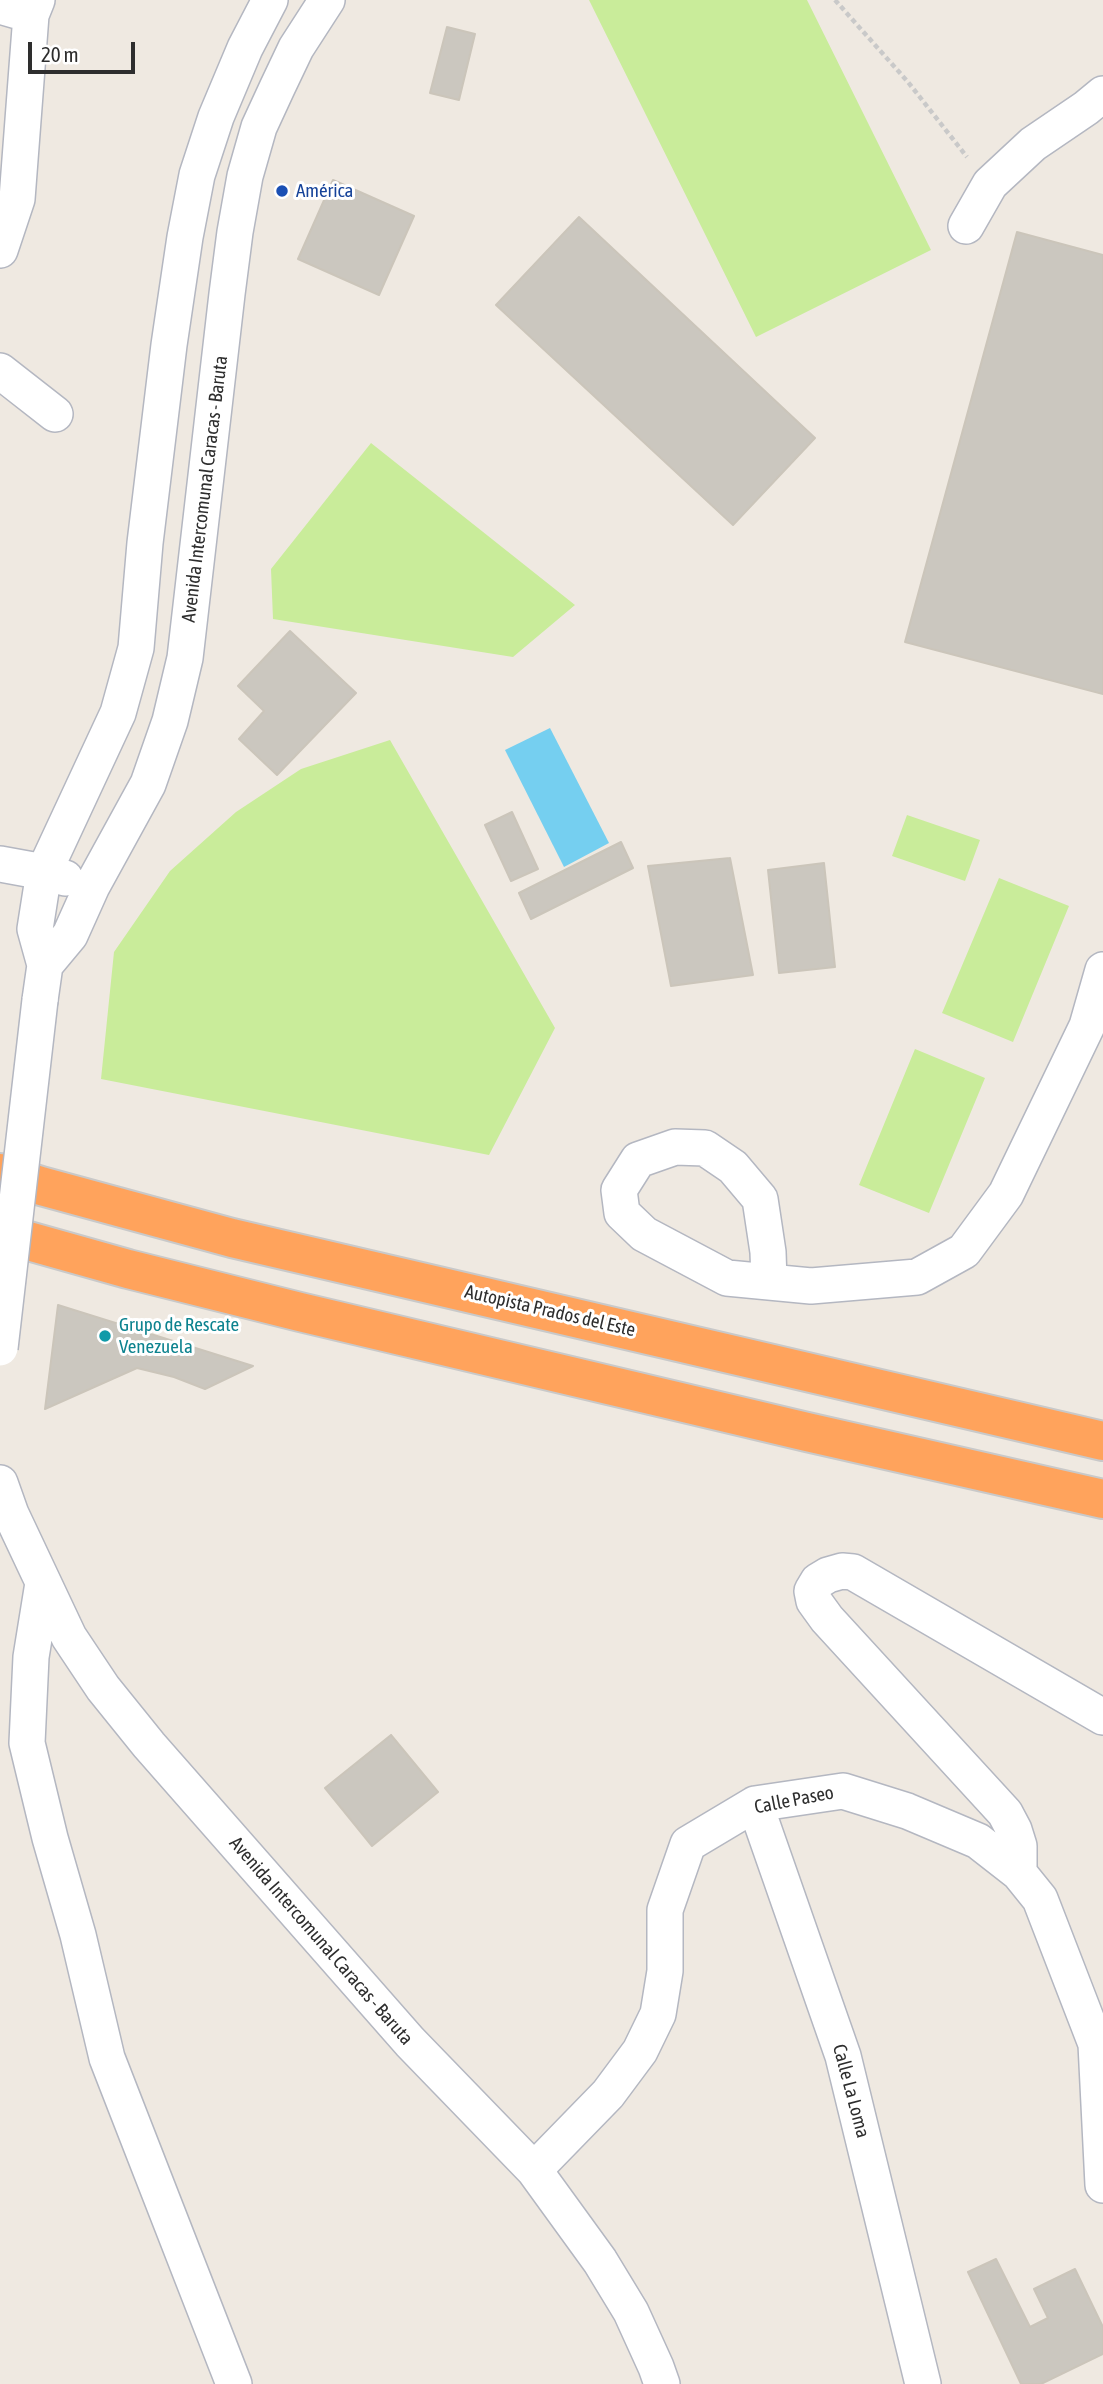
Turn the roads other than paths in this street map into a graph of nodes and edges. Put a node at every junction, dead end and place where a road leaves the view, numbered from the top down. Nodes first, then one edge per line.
1 (270, 0) edge
2 (327, 0) edge
3 (23, 7) edge
4 (1103, 94) edge
5 (966, 226) dead end
6 (0, 250) edge
7 (0, 372) edge
8 (55, 414) dead end
9 (14, 872) edge
10 (92, 887) junction
11 (45, 965) junction
12 (1103, 971) edge
13 (0, 1173) edge
14 (0, 1233) edge
15 (769, 1281) junction
16 (0, 1348) edge
17 (1103, 1441) edge
18 (0, 1483) edge
19 (1103, 1499) edge
20 (43, 1583) junction
21 (1103, 1717) edge
22 (755, 1804) junction
23 (1019, 1873) junction
24 (1100, 2113) edge
25 (534, 2170) junction
26 (1103, 2185) edge
27 (234, 2384) edge
28 (662, 2384) edge
29 (923, 2384) edge

1 - 9 street
2 - 10 street, Avenida Intercomunal Caracas - Baruta
3 - 6 street
4 - 5 street
7 - 8 street
9 - 10 street
9 - 11 street
10 - 11 street, Avenida Intercomunal Caracas - Baruta
11 - 16 street, bridge
12 - 15 street
13 - 17 highway, Autopista Prados del Este
14 - 19 highway
15 - 15 street
18 - 20 street, Avenida Intercomunal Caracas - Baruta
20 - 25 street, Avenida Intercomunal Caracas - Baruta
20 - 27 street
21 - 23 street
22 - 23 street, Calle Paseo
22 - 25 street, Calle Paseo
22 - 29 street, Calle La Loma
23 - 24 street, Calle Paseo
24 - 26 street, Calle Paseo
25 - 28 street, Avenida Intercomunal Caracas - Baruta

